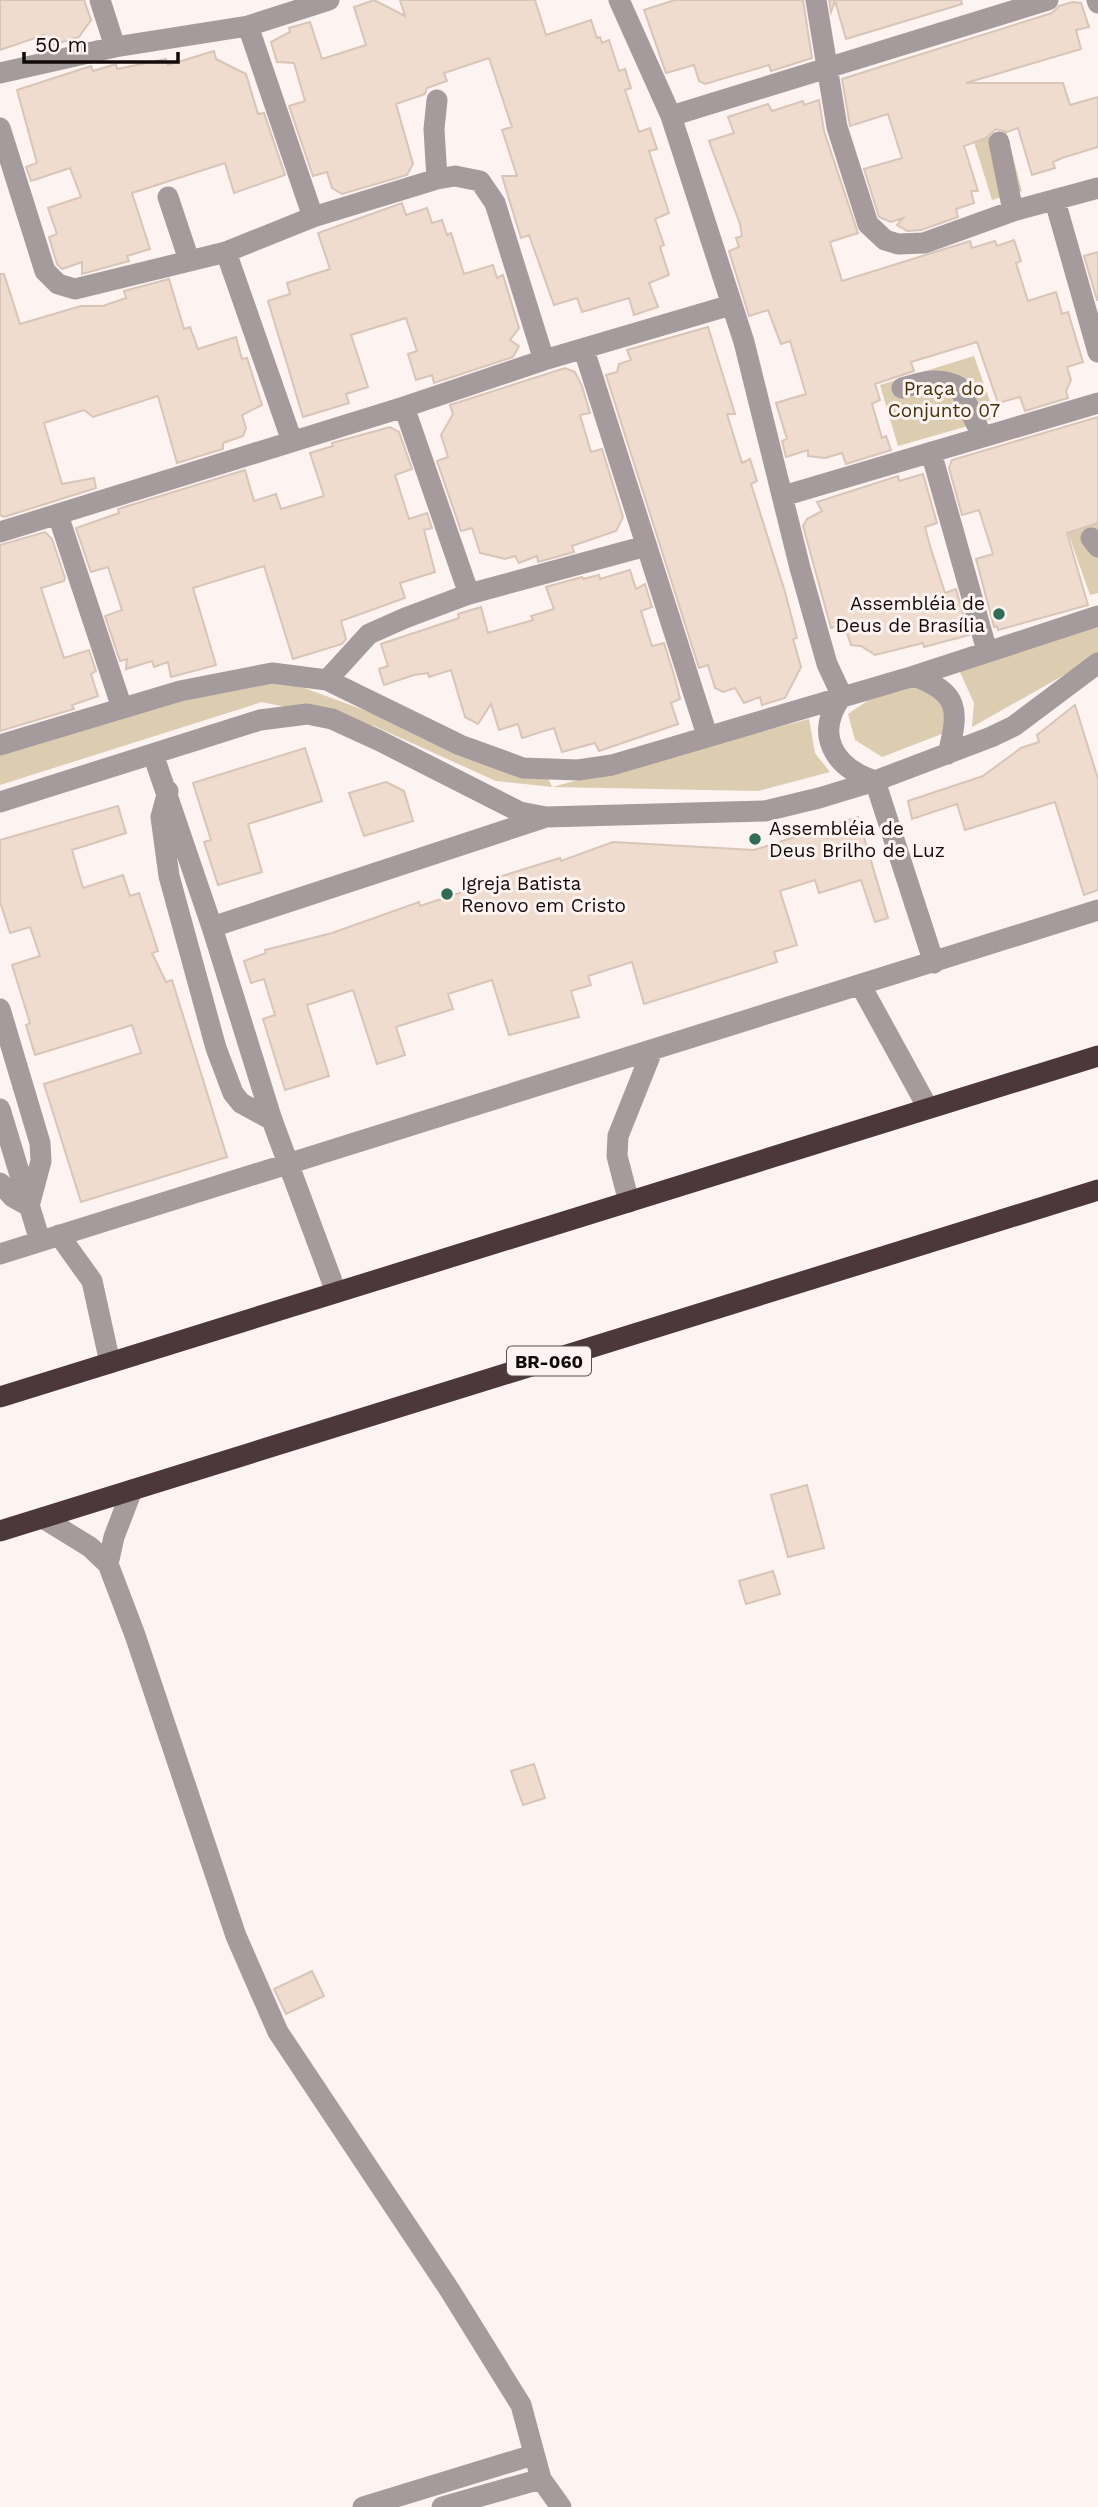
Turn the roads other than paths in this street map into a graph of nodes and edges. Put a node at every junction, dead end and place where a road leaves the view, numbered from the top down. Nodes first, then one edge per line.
1 (100, 0) edge
2 (329, 0) edge
3 (619, 0) edge
4 (816, 0) edge
5 (1048, 0) edge
6 (1001, 7) edge
7 (267, 9) edge
8 (248, 26) junction
9 (115, 47) junction
10 (825, 70) junction
11 (0, 73) edge
12 (437, 100) dead end
13 (671, 116) junction
14 (0, 128) edge
15 (999, 142) dead end
16 (437, 179) junction
17 (1098, 188) edge
18 (168, 197) dead end
19 (1055, 201) junction
20 (1013, 211) junction
21 (313, 217) junction
22 (226, 252) junction
23 (189, 260) junction
24 (731, 305) junction
25 (584, 350) junction
26 (1098, 352) edge
27 (544, 360) junction
28 (902, 388) dead end
29 (1098, 403) edge
30 (404, 407) junction
31 (982, 436) junction
32 (292, 441) junction
33 (931, 452) junction
34 (783, 496) junction
35 (58, 515) junction
36 (0, 532) edge
37 (646, 546) junction
38 (469, 594) junction
39 (1098, 616) edge
40 (987, 651) junction
41 (1098, 663) edge
42 (914, 676) junction
43 (327, 680) junction
44 (842, 695) junction
45 (122, 708) junction
46 (707, 735) junction
47 (0, 745) edge
48 (152, 754) junction
49 (948, 754) junction
50 (875, 781) junction
51 (168, 791) junction
52 (0, 802) edge
53 (546, 817) junction
54 (1098, 910) edge
55 (212, 927) junction
56 (934, 963) junction
57 (861, 986) junction
58 (0, 1009) edge
59 (652, 1051) junction
60 (1098, 1056) edge
61 (928, 1108) junction
62 (0, 1109) edge
63 (272, 1120) junction
64 (287, 1164) junction
65 (0, 1183) edge
66 (1098, 1190) edge
67 (629, 1202) junction
68 (29, 1206) junction
69 (49, 1238) junction
70 (0, 1254) edge
71 (337, 1292) junction
72 (110, 1363) junction
73 (0, 1397) edge
74 (132, 1490) junction
75 (43, 1518) junction
76 (0, 1531) edge
77 (108, 1564) junction
78 (533, 2455) junction
79 (541, 2479) junction
80 (444, 2483) junction
81 (447, 2506) edge
82 (363, 2507) edge
83 (561, 2507) edge

1 - 9 street
2 - 7 street
3 - 13 street
4 - 10 street
5 - 6 street
6 - 10 street
7 - 8 street
8 - 9 street
8 - 21 street
9 - 11 street
10 - 13 street
10 - 20 street
12 - 16 street
13 - 24 street
14 - 23 street
15 - 20 street
16 - 21 street
16 - 27 street
17 - 19 street
18 - 23 street
19 - 20 street
19 - 26 street
21 - 22 street
22 - 23 street
22 - 32 street
24 - 25 street
24 - 34 street
25 - 27 street
25 - 37 street
27 - 30 street
28 - 31 street
29 - 31 street
30 - 32 street
30 - 38 street
31 - 33 street
32 - 35 street
33 - 34 street
33 - 40 street
34 - 44 street
35 - 36 street
35 - 45 street
37 - 38 street
37 - 46 street
38 - 43 street
39 - 40 street
40 - 42 street
41 - 49 street
42 - 44 street
42 - 49 street
43 - 45 street
43 - 46 street
44 - 46 street
44 - 50 street
45 - 47 street
48 - 51 street
48 - 52 street
48 - 53 street
49 - 50 street
50 - 53 street
50 - 56 street
51 - 55 street
51 - 63 street
53 - 55 street
54 - 56 street
55 - 63 street
56 - 57 street
57 - 59 street
57 - 61 street
58 - 68 street
59 - 64 street
59 - 67 street
60 - 61 highway
61 - 67 highway
62 - 68 street
63 - 64 street
64 - 69 street
64 - 71 street
65 - 68 street
66 - 74 highway, BR-060
67 - 71 highway
68 - 69 street
69 - 70 street
69 - 72 street
71 - 72 highway
72 - 73 highway
74 - 75 highway, BR-060
74 - 77 street
75 - 76 highway, BR-060
75 - 77 street
77 - 78 street
78 - 79 street
78 - 80 street
79 - 81 street
79 - 83 street
80 - 81 street
80 - 82 street

